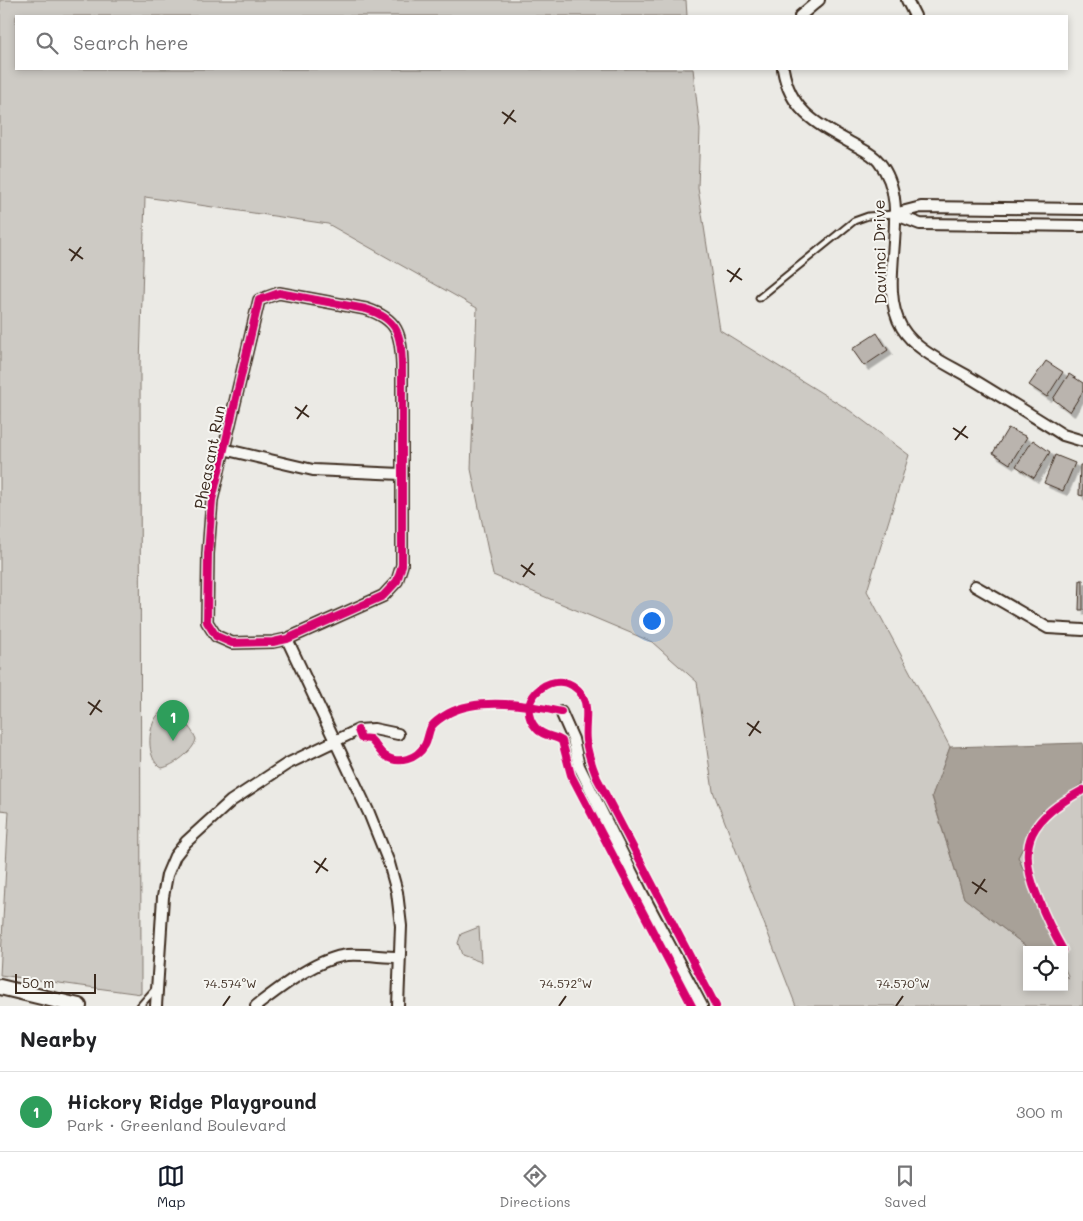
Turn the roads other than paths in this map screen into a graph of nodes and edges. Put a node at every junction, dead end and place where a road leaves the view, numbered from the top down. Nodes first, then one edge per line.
1 (819, 0) edge
2 (907, 0) edge
3 (801, 15) edge
4 (914, 15) edge
5 (782, 70) edge
6 (1009, 208) junction
7 (1083, 209) edge
8 (894, 214) junction
9 (1008, 224) junction
10 (1083, 226) edge
11 (759, 298) dead end
12 (1083, 441) edge
13 (223, 450) junction
14 (402, 474) junction
15 (975, 586) dead end
16 (1083, 630) edge
17 (287, 639) junction
18 (561, 712) dead end
19 (398, 734) dead end
20 (334, 741) junction
21 (399, 957) junction
22 (158, 984) junction
23 (0, 987) edge
24 (75, 1005) edge
25 (140, 1006) edge
26 (156, 1006) edge
27 (256, 1006) edge
28 (398, 1006) edge
29 (702, 1006) edge

1 - 3 street
2 - 4 street
5 - 8 street, Davinci Drive
6 - 7 street
6 - 8 street
6 - 9 street
8 - 9 street
8 - 11 lane
8 - 12 street, Davinci Drive
9 - 10 street
13 - 14 street
13 - 14 street, Pheasant Run
13 - 17 street, Pheasant Run
14 - 17 street, Pheasant Run
15 - 16 street
17 - 20 street
18 - 29 street
19 - 20 street
20 - 21 street
20 - 22 street
21 - 27 street
21 - 28 street
22 - 25 lane
22 - 26 street
23 - 24 street

